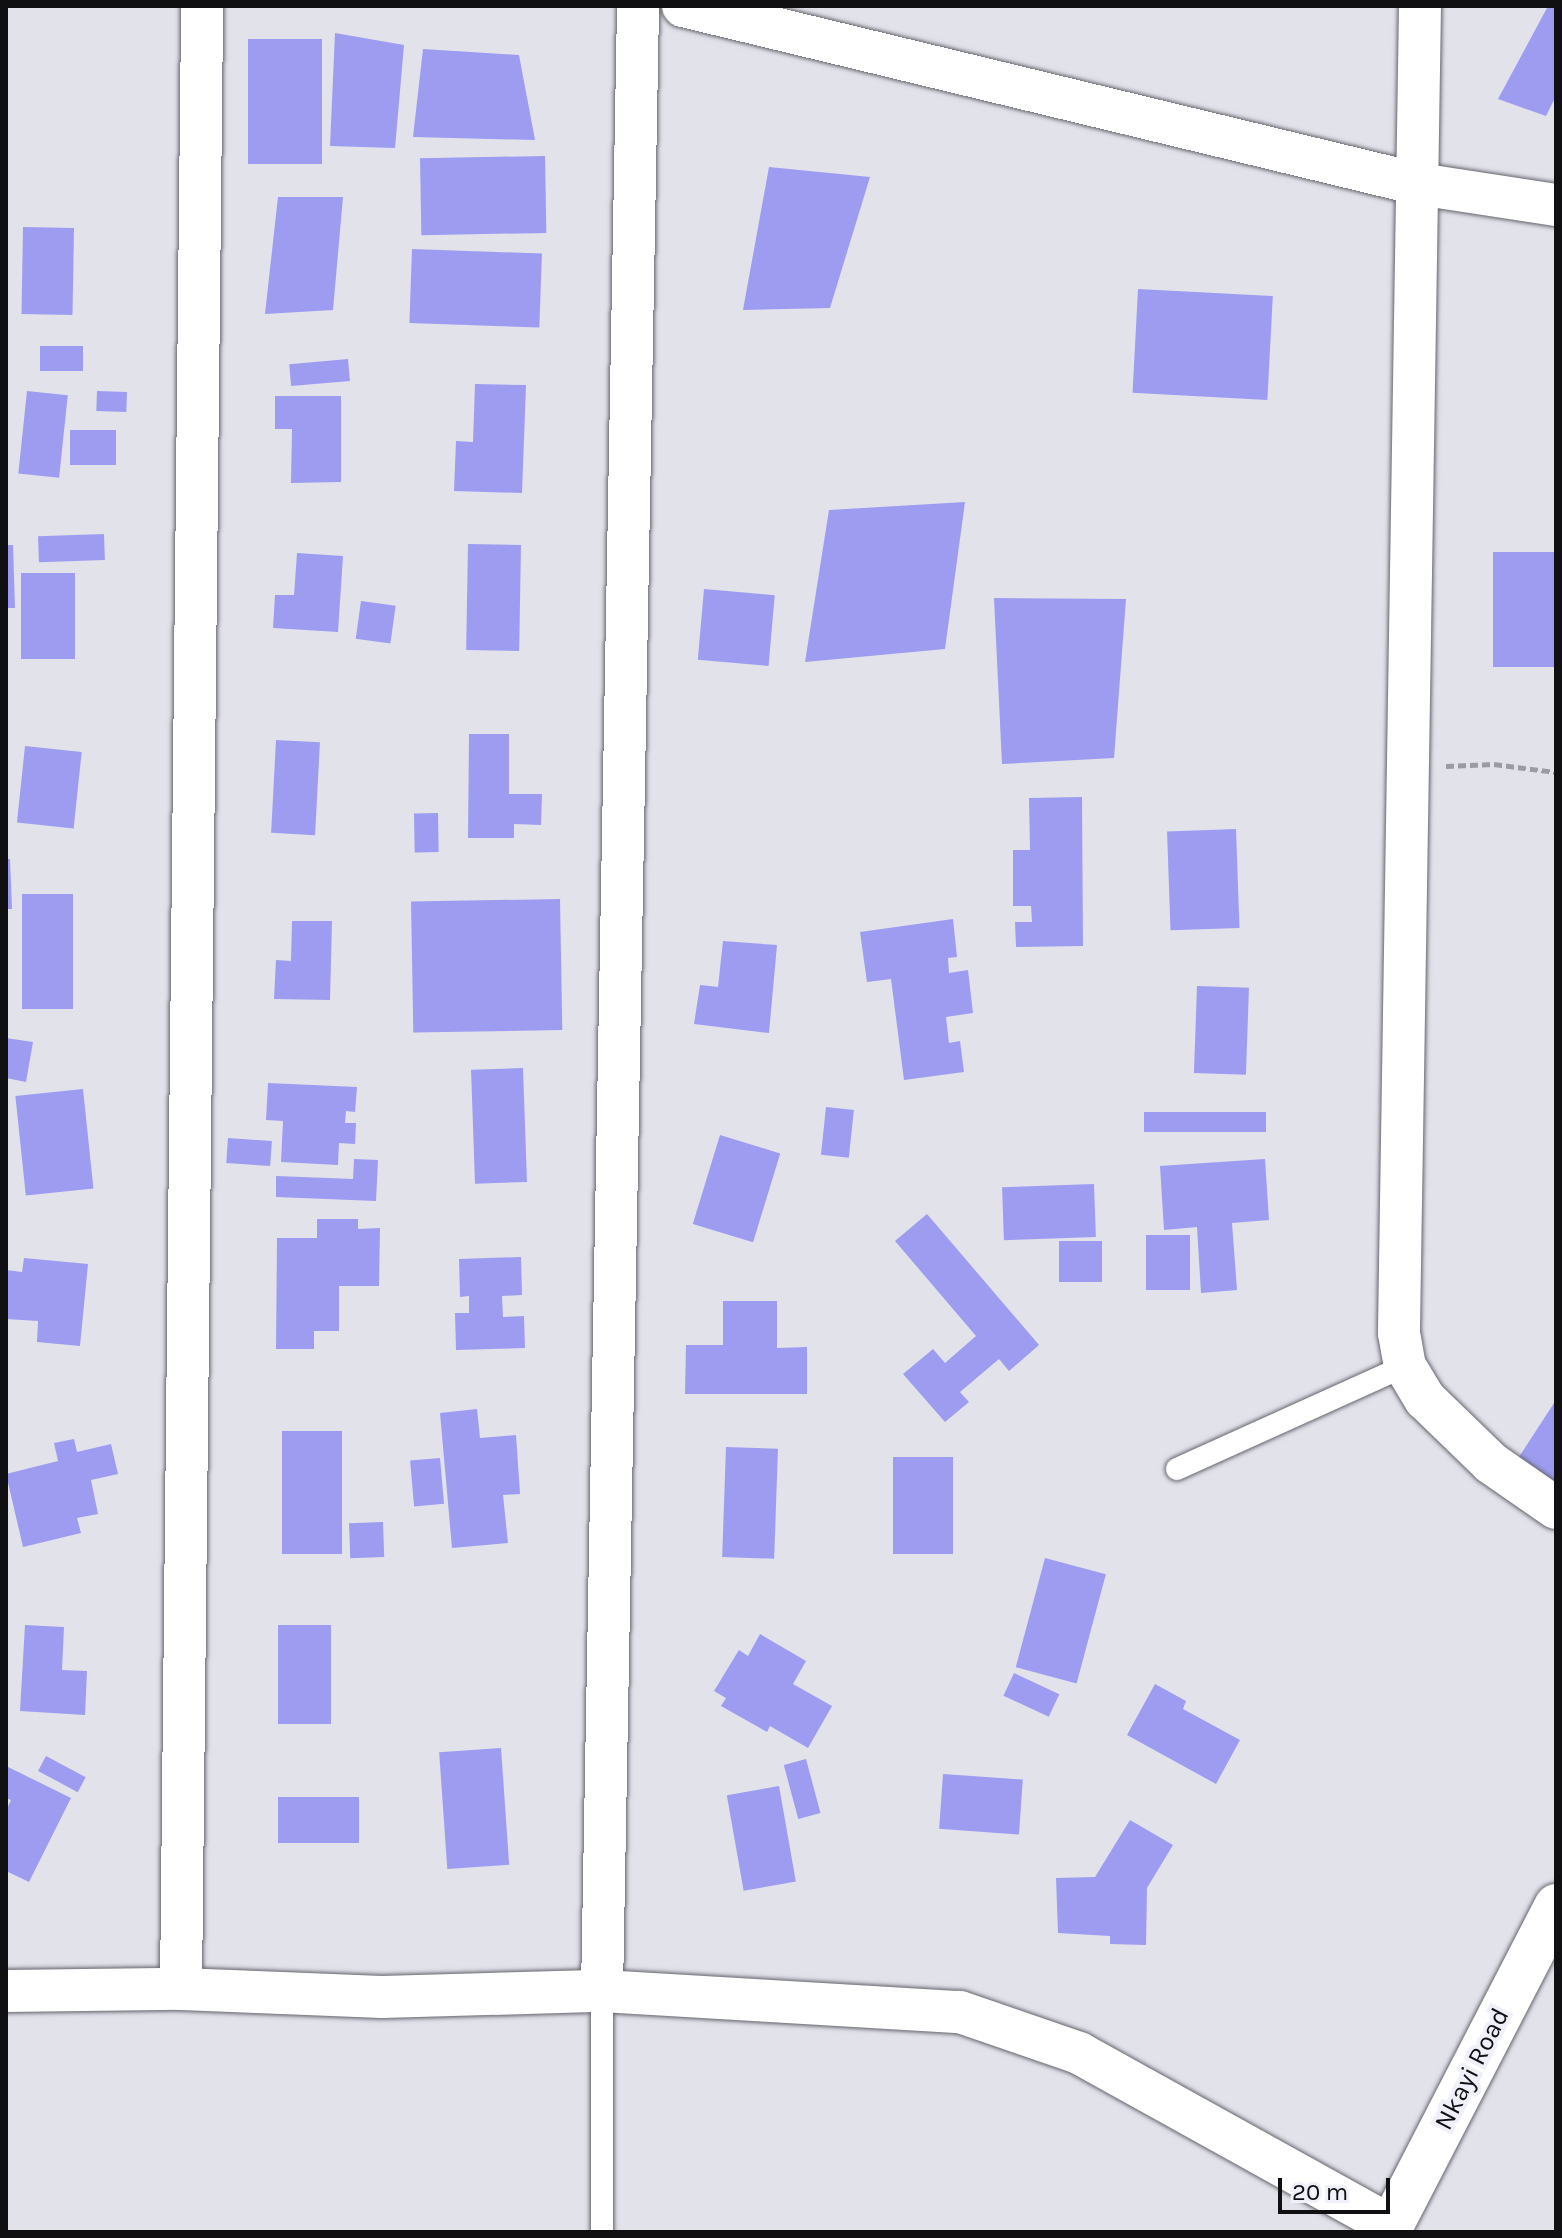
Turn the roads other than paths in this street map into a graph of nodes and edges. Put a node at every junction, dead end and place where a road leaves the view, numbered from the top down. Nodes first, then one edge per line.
1 (202, 6) edge
2 (638, 6) edge
3 (683, 6) edge
4 (1420, 6) edge
5 (1418, 184) junction
6 (1556, 205) edge
7 (1405, 1366) junction
8 (1177, 1469) dead end
9 (1556, 1508) edge
10 (1556, 1906) edge
11 (181, 1989) junction
12 (6, 1991) edge
13 (602, 1991) junction
14 (1390, 2229) edge
15 (602, 2232) edge

1 - 11 street
2 - 13 street
3 - 5 street
4 - 5 street
5 - 6 street
5 - 7 street
7 - 8 lane
7 - 9 street
10 - 14 main road, Nkayi Road
11 - 12 street
11 - 13 street
13 - 14 street
13 - 15 lane

